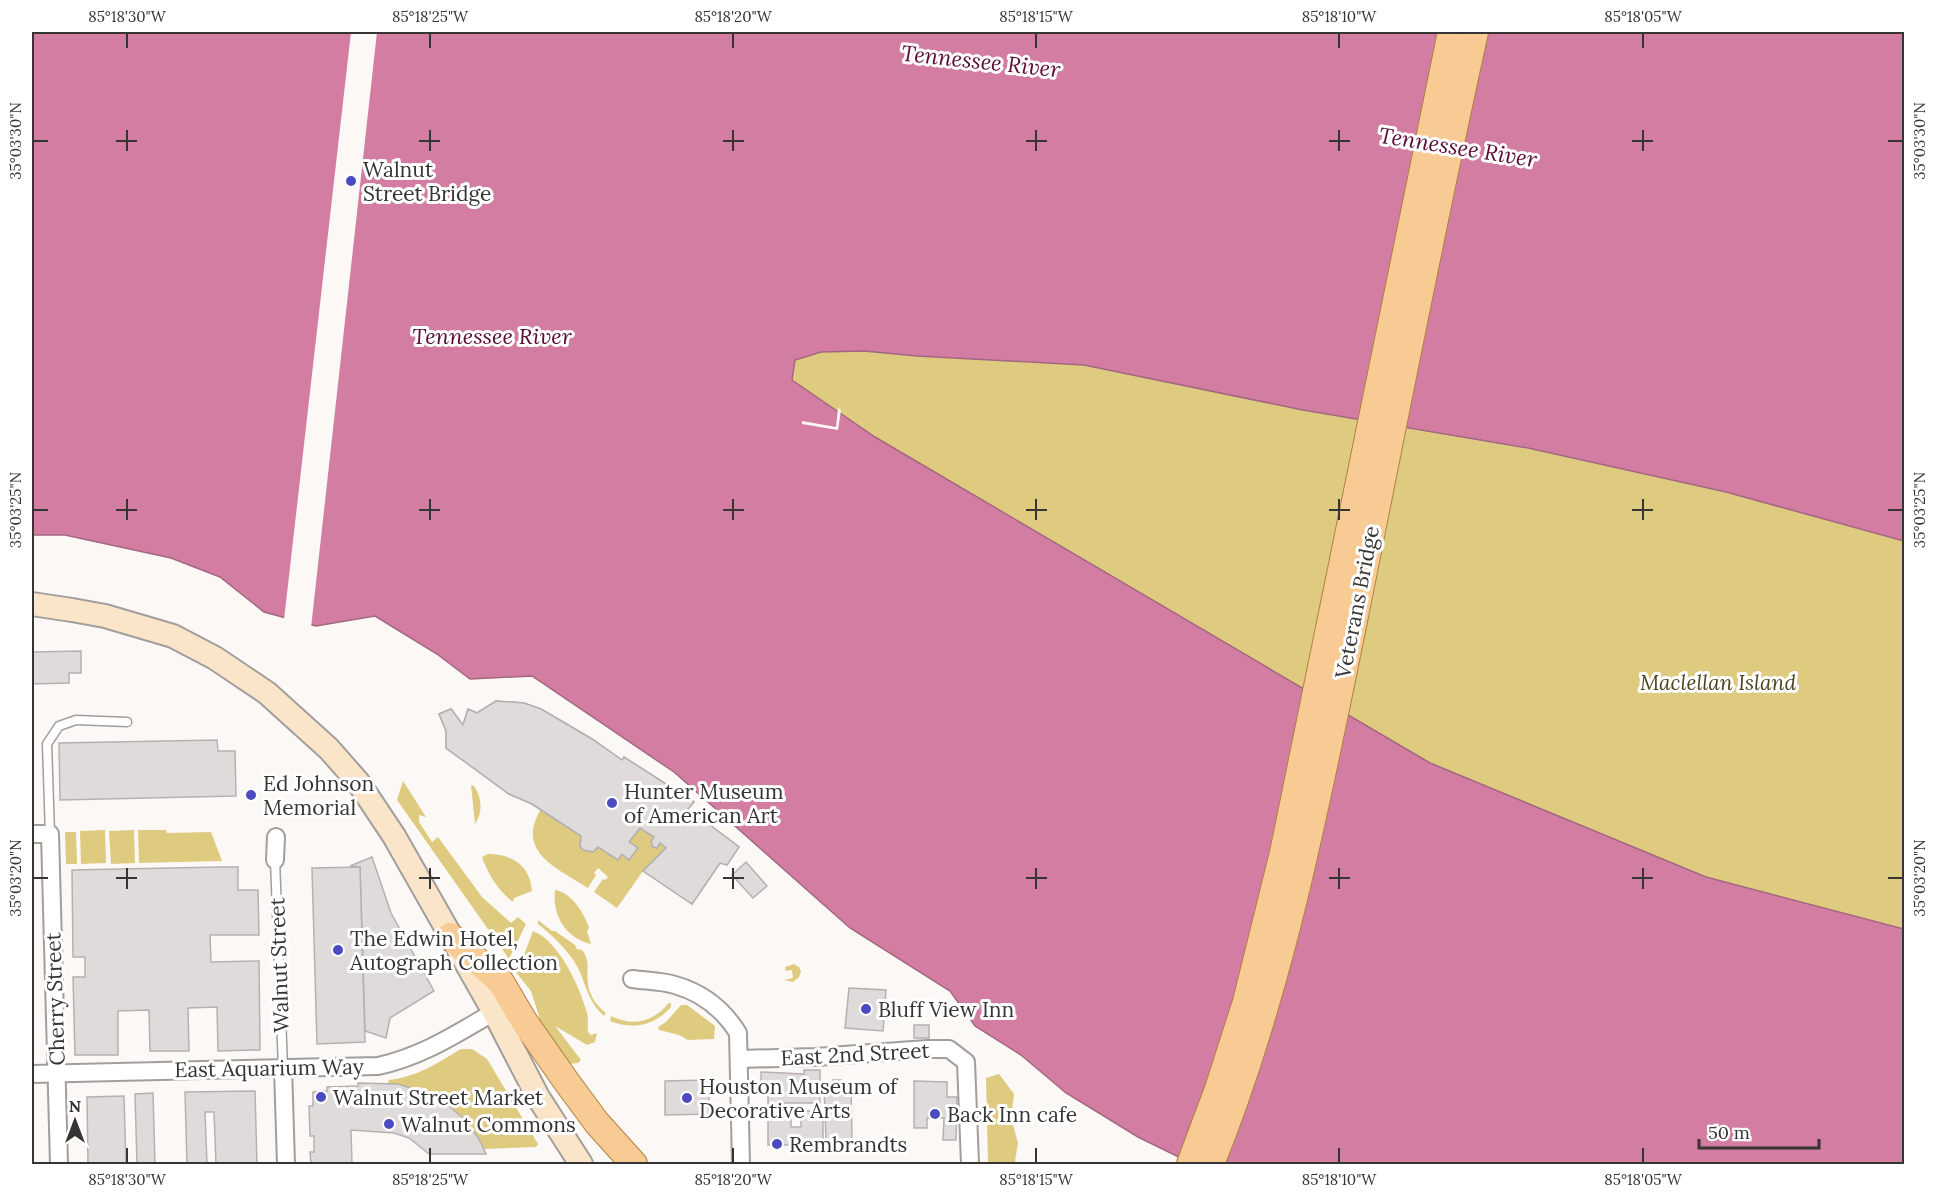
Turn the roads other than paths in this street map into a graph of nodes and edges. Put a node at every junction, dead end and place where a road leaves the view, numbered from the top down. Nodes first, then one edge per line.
1 (1451, 32) edge
2 (1475, 32) edge
3 (32, 604) edge
4 (127, 722) dead end
5 (32, 834) edge
6 (50, 834) junction
7 (276, 837) dead end
8 (275, 860) joint
9 (450, 936) junction
10 (632, 979) dead end
11 (494, 1012) junction
12 (739, 1059) junction
13 (283, 1068) junction
14 (57, 1072) junction
15 (32, 1074) edge
16 (59, 1164) edge
17 (286, 1164) edge
18 (581, 1164) edge
19 (634, 1164) edge
20 (741, 1164) edge
21 (970, 1164) edge
22 (1190, 1164) edge
23 (1211, 1164) edge

1 - 22 main road, Veterans Bridge
2 - 23 main road, Veterans Bridge
3 - 9 main road
4 - 6 lane
5 - 6 street
6 - 14 street, Cherry Street
7 - 8 street, Walnut Street
8 - 13 lane, Walnut Street
9 - 11 main road
9 - 19 main road
10 - 12 street
11 - 13 street, East Aquarium Way
11 - 18 main road
12 - 20 street
12 - 21 street, East 2nd Street
13 - 14 street, East Aquarium Way
13 - 17 street, Walnut Street
14 - 15 street, East Aquarium Way
14 - 16 street, Cherry Street

